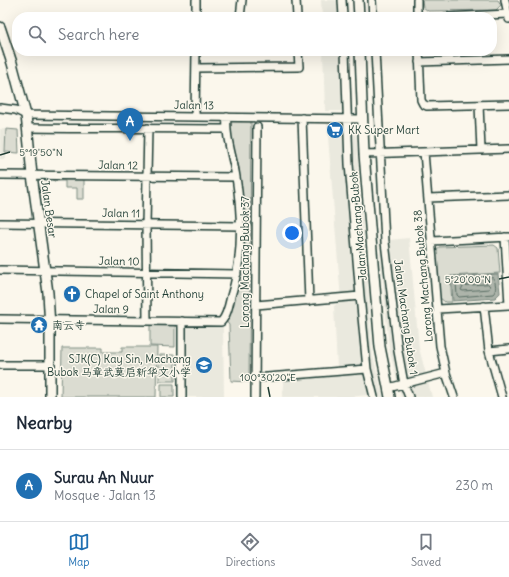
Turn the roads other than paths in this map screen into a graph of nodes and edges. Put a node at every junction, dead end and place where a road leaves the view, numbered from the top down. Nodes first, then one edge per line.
1 (196, 0) edge
2 (242, 0) edge
3 (296, 0) edge
4 (342, 0) edge
5 (358, 0) edge
6 (372, 0) edge
7 (417, 0) edge
8 (504, 0) edge
9 (196, 12) edge
10 (241, 12) edge
11 (297, 12) edge
12 (343, 12) edge
13 (358, 12) edge
14 (373, 12) edge
15 (417, 12) edge
16 (497, 17) edge
17 (508, 17) edge
18 (0, 27) edge
19 (196, 56) edge
20 (298, 56) edge
21 (345, 56) edge
22 (360, 56) edge
23 (374, 56) edge
24 (419, 56) edge
25 (509, 59) edge
26 (419, 62) junction
27 (196, 68) junction
28 (509, 104) edge
29 (479, 105) junction
30 (0, 108) edge
31 (26, 115) junction
32 (195, 116) junction
33 (227, 117) junction
34 (302, 118) junction
35 (348, 118) junction
36 (362, 118) junction
37 (257, 127) dead end
38 (28, 128) junction
39 (148, 128) junction
40 (226, 129) junction
41 (509, 149) edge
42 (480, 150) junction
43 (424, 152) junction
44 (372, 154) junction
45 (0, 175) edge
46 (32, 175) junction
47 (147, 176) junction
48 (236, 177) junction
49 (509, 195) edge
50 (428, 198) junction
51 (0, 223) edge
52 (38, 223) junction
53 (146, 225) junction
54 (241, 226) junction
55 (507, 237) edge
56 (432, 240) junction
57 (0, 270) edge
58 (45, 271) junction
59 (146, 272) junction
60 (237, 274) junction
61 (360, 296) junction
62 (309, 300) junction
63 (256, 305) junction
64 (509, 305) edge
65 (484, 306) junction
66 (438, 309) junction
67 (0, 319) edge
68 (50, 319) junction
69 (146, 321) junction
70 (182, 321) junction
71 (509, 349) edge
72 (489, 350) junction
73 (0, 365) edge
74 (50, 365) junction
75 (367, 369) junction
76 (446, 373) junction
77 (256, 378) junction
78 (404, 384) junction
79 (389, 392) edge
80 (509, 394) edge
81 (501, 396) edge
82 (50, 397) edge
83 (182, 397) edge
84 (255, 397) edge
85 (374, 397) edge
86 (409, 397) edge
87 (454, 397) edge

1 - 9 street
2 - 10 street
3 - 11 street
4 - 12 street
5 - 13 main road
6 - 14 street
7 - 15 street
8 - 17 street
16 - 17 street
18 - 31 main road, Jalan Besar
19 - 27 street
20 - 27 street
21 - 35 street
22 - 36 main road, Jalan Machang Bubok
23 - 44 street, Jalan Machang Bubok
24 - 26 street
25 - 26 street
26 - 29 street
27 - 32 street
28 - 29 street
29 - 42 street
30 - 31 street, Jalan 13
31 - 32 street, Jalan 13
31 - 38 main road, Jalan Besar
32 - 33 street, Jalan 13
33 - 34 street, Jalan 13
33 - 40 street
34 - 35 street, Jalan 13
34 - 62 street
35 - 36 street, Jalan 13
35 - 61 street
36 - 44 main road, Jalan Machang Bubok
37 - 63 street, Lorong Machang Bubok 37
38 - 39 street
38 - 46 main road, Jalan Besar
39 - 40 street
39 - 47 street
40 - 48 street
41 - 42 street
42 - 43 street
43 - 44 street
43 - 50 street, Lorong Machang Bubok 38
44 - 78 street, Jalan Machang Bubok 1
44 - 79 main road, Jalan Machang Bubok
45 - 46 street, Jalan 12
46 - 47 street, Jalan 12
46 - 52 main road, Jalan Besar
47 - 48 street, Jalan 12
47 - 53 street
48 - 54 street
49 - 50 street
50 - 56 street, Lorong Machang Bubok 38
51 - 52 street, Jalan 11
52 - 53 street, Jalan 11
52 - 58 main road, Jalan Besar
53 - 54 street, Jalan 11
53 - 59 street
54 - 60 street
55 - 56 street
55 - 64 street
56 - 66 street, Lorong Machang Bubok 38
57 - 58 street, Jalan 10
58 - 59 street, Jalan 10
58 - 68 main road, Jalan Besar
59 - 60 street, Jalan 10
59 - 69 street
60 - 70 street, Jalan 9
61 - 62 street
61 - 75 street
62 - 63 street
63 - 77 street, Lorong Machang Bubok 37
64 - 65 street
65 - 66 street
65 - 72 street
66 - 76 street, Lorong Machang Bubok 38
67 - 68 street, Jalan 9
68 - 69 street, Jalan 9
68 - 74 main road, Jalan Besar
69 - 70 street, Jalan 9
70 - 83 street
71 - 72 street
72 - 81 street
73 - 74 street
74 - 82 main road, Jalan Besar
75 - 77 street
75 - 85 street
76 - 78 street
76 - 87 street, Lorong Machang Bubok 38
77 - 84 street, Lorong Machang Bubok 37
78 - 79 street
78 - 86 street, Jalan Machang Bubok 1
80 - 81 street

